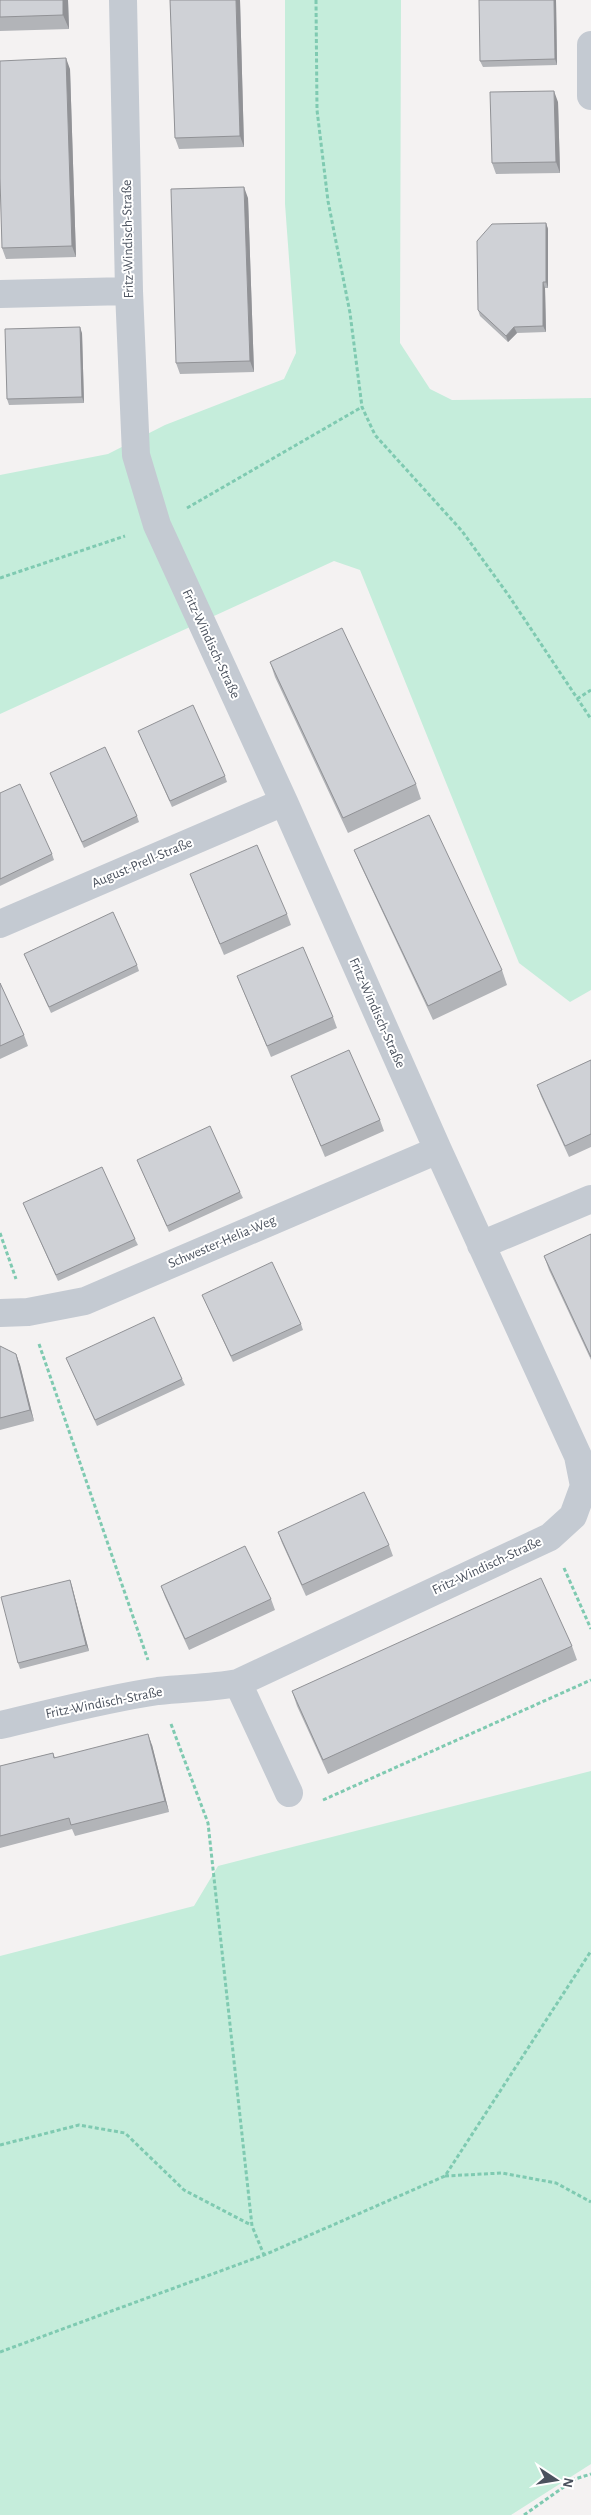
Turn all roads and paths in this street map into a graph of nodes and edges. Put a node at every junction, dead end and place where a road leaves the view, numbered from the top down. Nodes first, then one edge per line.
1 (123, 0) edge
2 (316, 0) edge
3 (591, 45) edge
4 (591, 96) edge
5 (129, 291) junction
6 (0, 294) edge
7 (591, 690) edge
8 (577, 699) junction
9 (591, 719) edge
10 (284, 802) junction
11 (0, 924) edge
12 (438, 1150) junction
13 (591, 1199) edge
14 (0, 1233) edge
15 (481, 1244) junction
16 (0, 1312) edge
17 (28, 1312) junction
18 (550, 1537) junction
19 (591, 1629) edge
20 (591, 1680) edge
21 (238, 1683) junction
22 (159, 1691) junction
23 (0, 1725) edge
24 (289, 1793) joint
25 (591, 1952) edge
26 (0, 2145) edge
27 (445, 2176) junction
28 (591, 2202) edge
29 (252, 2226) junction
30 (264, 2255) junction
31 (0, 2352) edge
32 (591, 2474) edge
33 (524, 2515) edge

1 - 5 street, Fritz-Windisch-Straße
2 - 8 path
3 - 4 street
5 - 6 street
5 - 10 street, Fritz-Windisch-Straße
7 - 8 path
8 - 9 path
10 - 11 street, August-Prell-Straße
10 - 12 street, Fritz-Windisch-Straße
12 - 15 street, Fritz-Windisch-Straße
12 - 17 street, Schwester-Helia-Weg
13 - 15 street
14 - 17 path
15 - 18 street, Fritz-Windisch-Straße
16 - 17 street, Schwester-Helia-Weg
17 - 22 path
18 - 19 path
18 - 21 street, Fritz-Windisch-Straße
20 - 24 path
21 - 22 street, Fritz-Windisch-Straße
21 - 24 street
22 - 23 street, Fritz-Windisch-Straße
22 - 29 path
25 - 27 path
26 - 29 path
27 - 28 path
27 - 30 path
29 - 30 path
30 - 31 path
32 - 33 path

